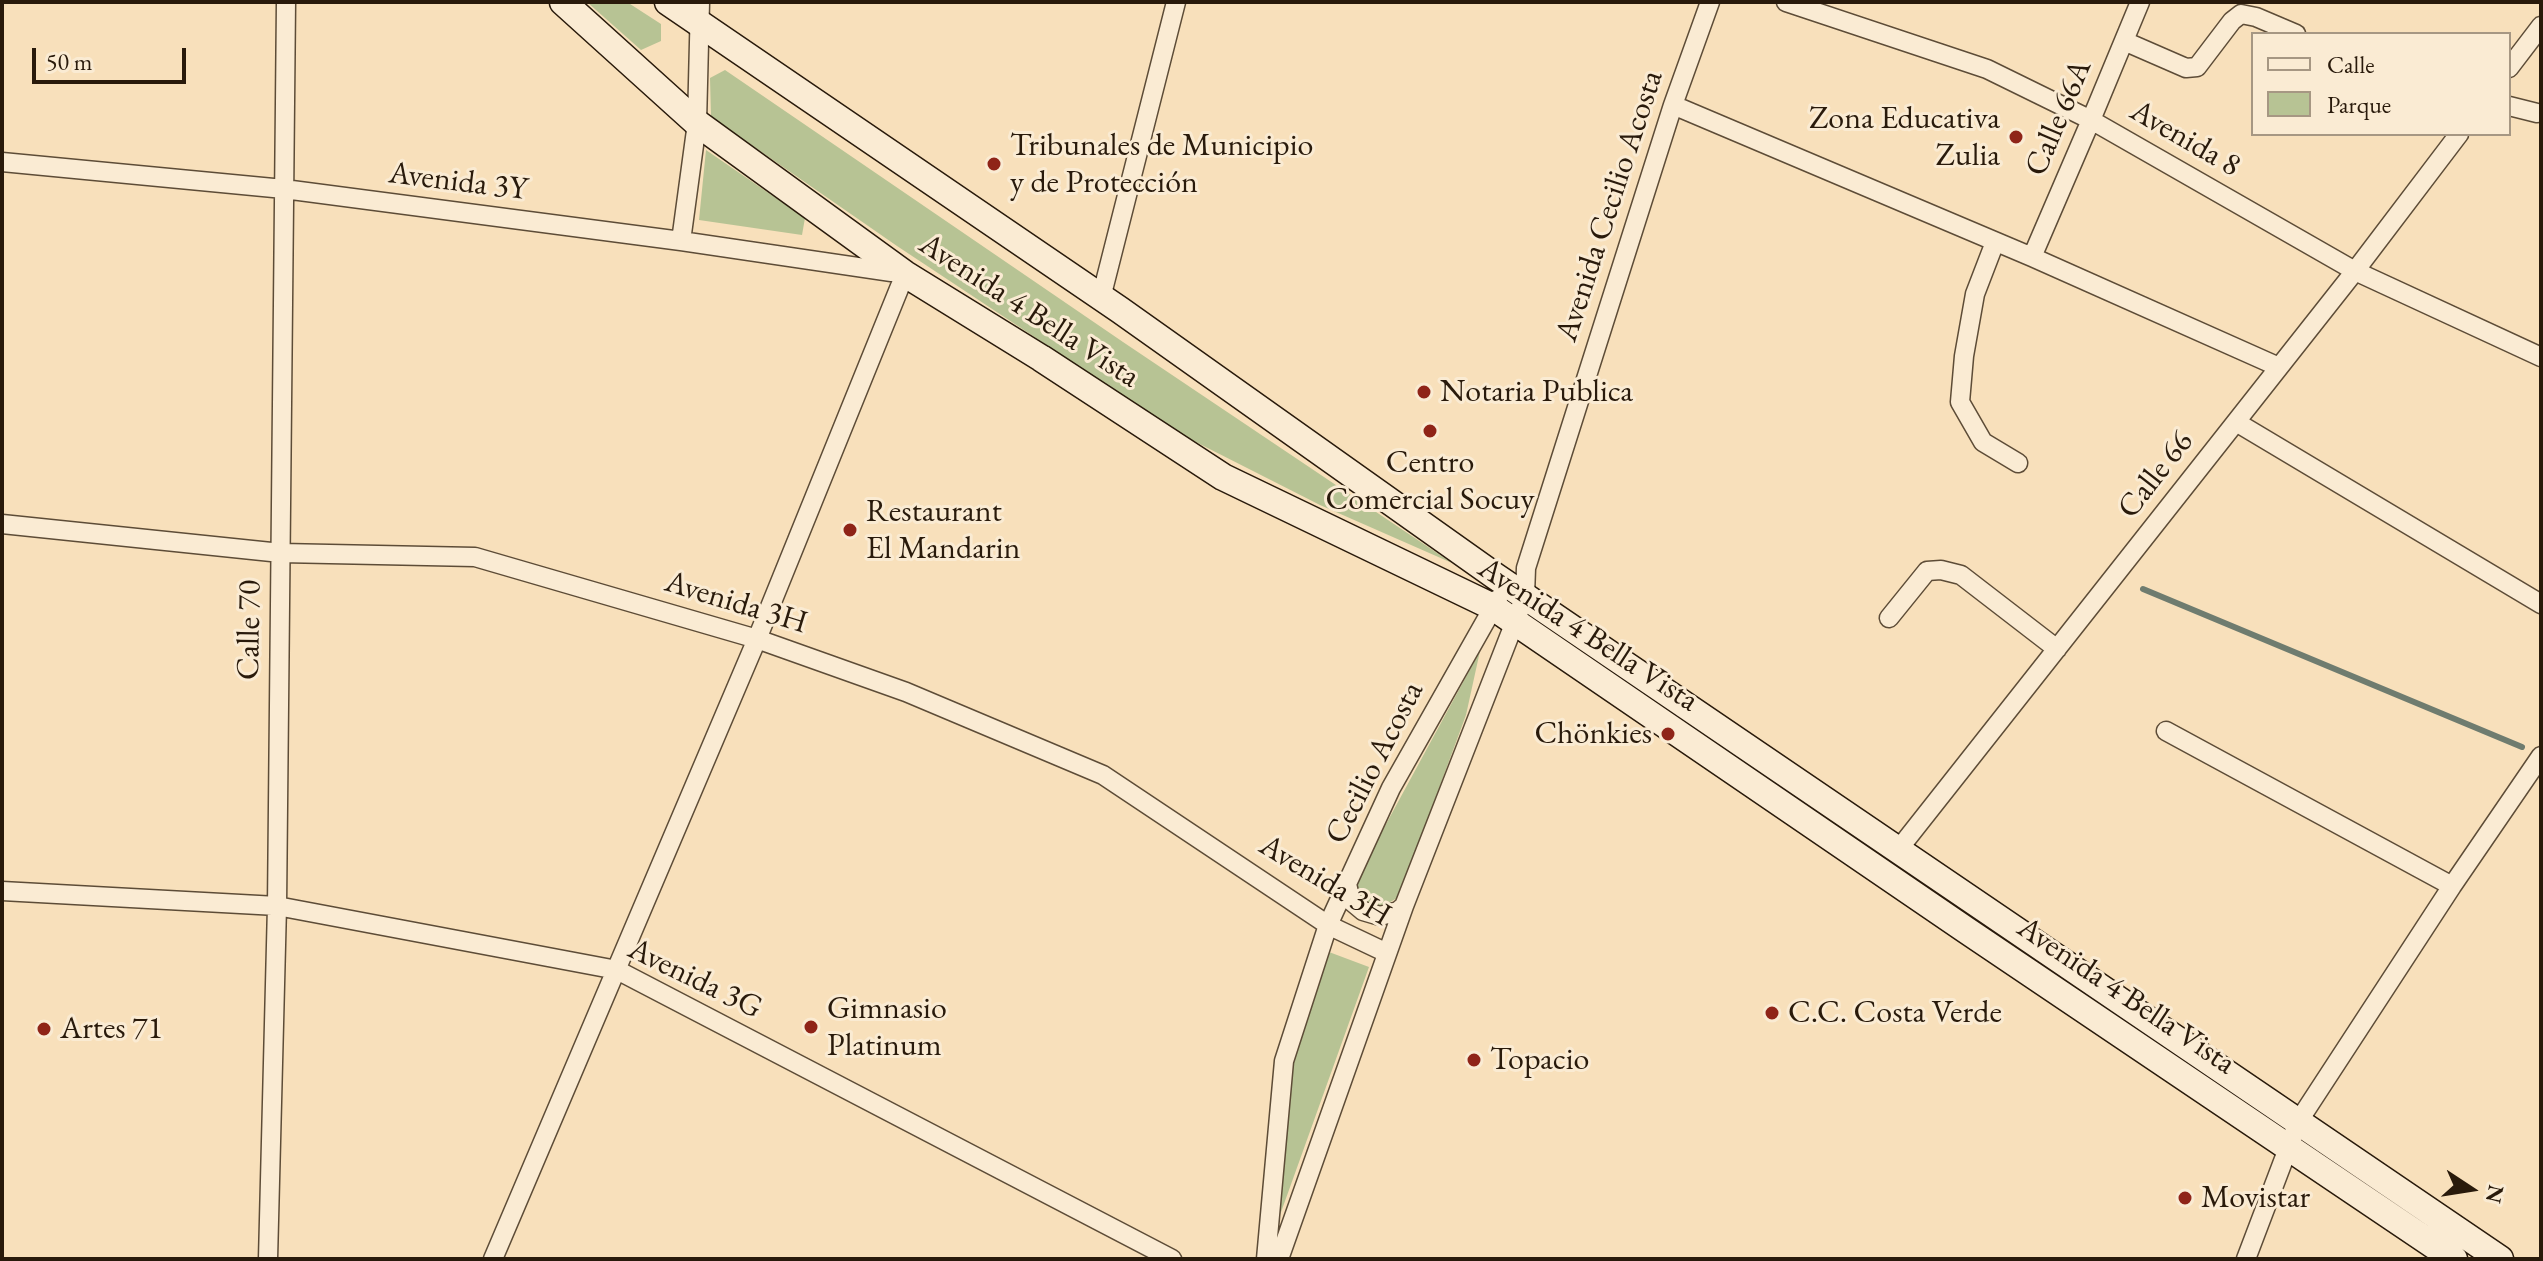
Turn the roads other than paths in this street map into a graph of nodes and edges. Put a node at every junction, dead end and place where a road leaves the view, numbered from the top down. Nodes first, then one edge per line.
1 (286, 2) edge
2 (563, 2) edge
3 (668, 2) edge
4 (1176, 2) edge
5 (1710, 2) edge
6 (1786, 2) edge
7 (2140, 2) edge
8 (699, 12) edge
9 (2541, 26) edge
10 (2291, 32) edge
11 (2124, 41) junction
12 (2511, 65) edge
13 (1673, 105) junction
14 (2511, 106) edge
15 (2540, 111) edge
16 (2091, 120) junction
17 (697, 123) junction
18 (2457, 136) edge
19 (2, 162) edge
20 (284, 189) junction
21 (681, 241) junction
22 (1995, 242) junction
23 (2032, 257) junction
24 (2355, 271) junction
25 (905, 274) junction
26 (1101, 298) junction
27 (2541, 357) edge
28 (2279, 367) junction
29 (2236, 422) junction
30 (2018, 463) dead end
31 (2, 524) edge
32 (281, 553) junction
33 (1513, 595) junction
34 (2541, 604) edge
35 (1889, 618) dead end
36 (757, 639) junction
37 (2057, 649) junction
38 (2166, 731) dead end
39 (2541, 756) edge
40 (1898, 850) junction
41 (1347, 884) junction
42 (2452, 886) junction
43 (2, 891) edge
44 (277, 906) junction
45 (1404, 906) junction
46 (1328, 925) junction
47 (1387, 953) junction
48 (617, 970) junction
49 (2294, 1134) junction
50 (268, 1259) edge
51 (493, 1259) edge
52 (1172, 1259) edge
53 (1266, 1259) edge
54 (1279, 1259) edge
55 (2246, 1259) edge
56 (2454, 1259) edge
57 (2500, 1259) edge

1 - 20 street, Calle 70
2 - 17 street, Avenida 4 Bella Vista
3 - 8 street, Avenida 4 Bella Vista
4 - 26 street
5 - 13 street, Avenida Cecilio Acosta
6 - 16 street, Avenida 8
7 - 11 street, Calle 66A
8 - 17 street
8 - 26 street, Avenida 4 Bella Vista
9 - 12 street
10 - 11 street
11 - 16 street, Calle 66A
13 - 22 street
13 - 33 street, Avenida Cecilio Acosta
14 - 15 street
16 - 23 street, Calle 66A
16 - 24 street, Avenida 8
17 - 21 street
17 - 25 street, Avenida 4 Bella Vista
18 - 24 street, Calle 66
19 - 20 street, Avenida 3Y
20 - 21 street, Avenida 3Y
20 - 32 street, Calle 70
21 - 25 street, Avenida 3Y
22 - 23 street
22 - 30 street
23 - 28 street
24 - 27 street, Avenida 8
24 - 28 street, Calle 66
25 - 33 street, Avenida 4 Bella Vista
25 - 36 street
26 - 33 street, Avenida 4 Bella Vista
28 - 29 street, Calle 66
29 - 34 street
29 - 37 street, Calle 66
31 - 32 street, Avenida 3H
32 - 36 street, Avenida 3H
32 - 44 street, Calle 70
33 - 40 street, Avenida 4 Bella Vista
33 - 41 street, Cecilio Acosta
33 - 45 street
33 - 49 street, Avenida 4 Bella Vista
35 - 37 street
36 - 46 street, Avenida 3H
36 - 48 street
37 - 40 street, Calle 66
38 - 42 street
39 - 42 street
40 - 49 street, Avenida 4 Bella Vista
41 - 45 street
41 - 46 street, Cecilio Acosta
42 - 49 street
43 - 44 street, Avenida 3G
44 - 48 street, Avenida 3G
44 - 50 street, Calle 70
45 - 47 street
46 - 47 street, Avenida 3H
46 - 53 street, Cecilio Acosta
47 - 54 street
48 - 51 street
48 - 52 street, Avenida 3G
49 - 55 street
49 - 56 street, Avenida 4 Bella Vista
49 - 57 street, Avenida 4 Bella Vista

